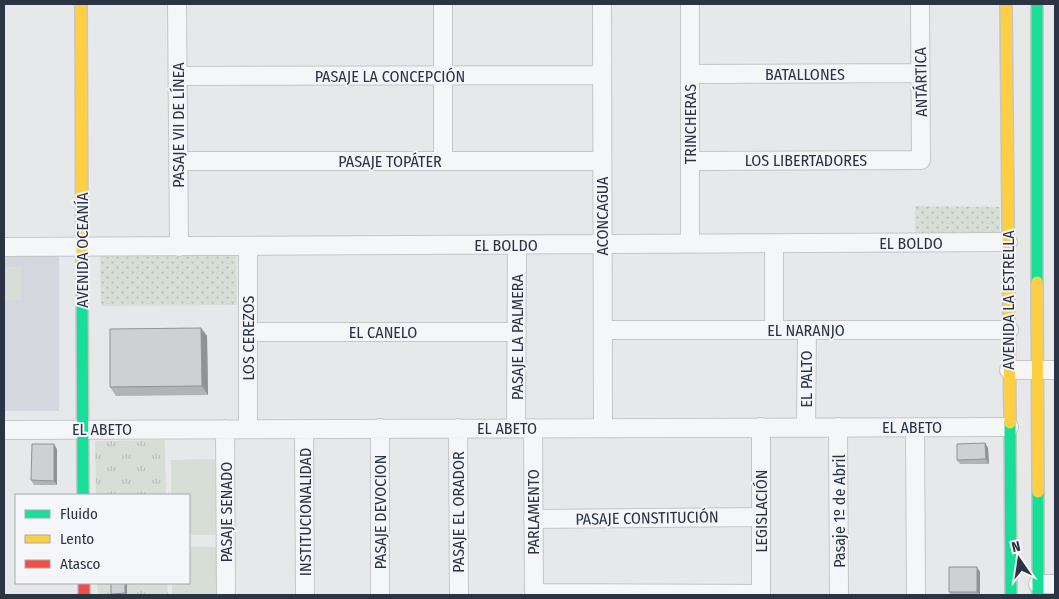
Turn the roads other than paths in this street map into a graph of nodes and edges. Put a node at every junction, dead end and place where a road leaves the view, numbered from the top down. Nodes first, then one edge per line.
1 (82, 4) edge
2 (177, 4) edge
3 (443, 4) edge
4 (602, 4) edge
5 (690, 4) edge
6 (920, 4) edge
7 (1006, 4) edge
8 (1037, 4) edge
9 (920, 73) junction
10 (690, 74) junction
11 (178, 76) junction
12 (443, 76) junction
13 (602, 76) junction
14 (602, 160) junction
15 (921, 160) joint
16 (178, 161) junction
17 (443, 161) junction
18 (690, 161) junction
19 (1008, 242) junction
20 (690, 244) junction
21 (774, 244) junction
22 (517, 245) junction
23 (602, 245) junction
24 (4, 247) edge
25 (82, 247) junction
26 (179, 247) junction
27 (248, 247) junction
28 (603, 330) junction
29 (774, 330) junction
30 (807, 330) junction
31 (1009, 330) junction
32 (248, 332) junction
33 (517, 332) junction
34 (1009, 370) junction
35 (1038, 370) junction
36 (1055, 370) edge
37 (806, 427) junction
38 (838, 427) junction
39 (915, 427) junction
40 (1009, 427) junction
41 (380, 428) junction
42 (458, 428) junction
43 (525, 428) junction
44 (603, 428) junction
45 (761, 428) junction
46 (83, 429) junction
47 (225, 429) junction
48 (248, 429) junction
49 (304, 429) junction
50 (4, 430) edge
51 (84, 494) edge
52 (761, 517) junction
53 (533, 519) junction
54 (1044, 588) edge
55 (534, 594) edge
56 (610, 594) edge
57 (684, 594) edge
58 (761, 594) edge
59 (226, 595) edge
60 (305, 595) edge
61 (380, 595) edge
62 (458, 595) edge
63 (839, 595) edge
64 (916, 595) edge
65 (1011, 595) edge

1 - 25 main road, AVENIDA OCEANÍA
2 - 11 street, PASAJE VII DE LÍNEA
3 - 12 street
4 - 13 street, ACONCAGUA
5 - 10 street, TRINCHERAS
6 - 9 street, ANTÁRTICA
7 - 19 main road, AVENIDA LA ESTRELLA
8 - 35 main road, AVENIDA LA ESTRELLA
9 - 10 street, BATALLONES
9 - 15 street, ANTÁRTICA
10 - 18 street, TRINCHERAS
11 - 12 street, PASAJE LA CONCEPCIÓN
11 - 16 street, PASAJE VII DE LÍNEA
12 - 13 street, PASAJE LA CONCEPCIÓN
12 - 17 street
13 - 14 street, ACONCAGUA
14 - 17 street, PASAJE TOPÁTER
14 - 23 street, ACONCAGUA
15 - 18 street, LOS LIBERTADORES
16 - 17 street, PASAJE TOPÁTER
16 - 26 street, PASAJE VII DE LÍNEA
18 - 20 street, TRINCHERAS
19 - 21 street, EL BOLDO
19 - 31 main road, AVENIDA LA ESTRELLA
20 - 21 street, EL BOLDO
20 - 23 street, EL BOLDO
21 - 29 street
22 - 23 street, EL BOLDO
22 - 27 street, EL BOLDO
22 - 33 street, PASAJE LA PALMERA
23 - 28 street, ACONCAGUA
24 - 25 street, EL BOLDO
25 - 26 street, EL BOLDO
25 - 46 main road, AVENIDA OCEANÍA
26 - 27 street, EL BOLDO
27 - 32 street, LOS CEREZOS
28 - 29 street, EL NARANJO
28 - 44 street, ACONCAGUA
29 - 30 street, EL NARANJO
30 - 31 street, EL NARANJO
30 - 37 street, EL PALTO
31 - 34 main road, AVENIDA LA ESTRELLA
32 - 33 street, EL CANELO
32 - 48 street, LOS CEREZOS
33 - 43 street, PASAJE LA PALMERA
34 - 35 street
34 - 40 main road, AVENIDA LA ESTRELLA
35 - 36 street
35 - 54 main road, AVENIDA LA ESTRELLA
37 - 38 street, EL ABETO
37 - 45 street, EL ABETO
38 - 39 street, EL ABETO
38 - 63 street, Pasaje 1º de Abril
39 - 40 street, EL ABETO
39 - 64 street
40 - 65 main road, AVENIDA LA ESTRELLA
41 - 42 street, EL ABETO
41 - 49 street, EL ABETO
41 - 61 street, PASAJE DEVOCION
42 - 43 street, EL ABETO
42 - 62 street, PASAJE EL ORADOR
43 - 44 street, EL ABETO
43 - 53 street, PARLAMENTO
44 - 45 street, EL ABETO
45 - 52 street, LEGISLACIÓN
46 - 47 street, EL ABETO
46 - 50 street, EL ABETO
46 - 51 main road, AVENIDA OCEANÍA
47 - 48 street, EL ABETO
47 - 59 street, PASAJE SENADO
48 - 49 street, EL ABETO
49 - 60 street, INSTITUCIONALIDAD
52 - 53 street, PASAJE CONSTITUCIÓN
52 - 58 street, LEGISLACIÓN
53 - 55 street, PARLAMENTO
55 - 56 street
56 - 57 street
57 - 58 street

